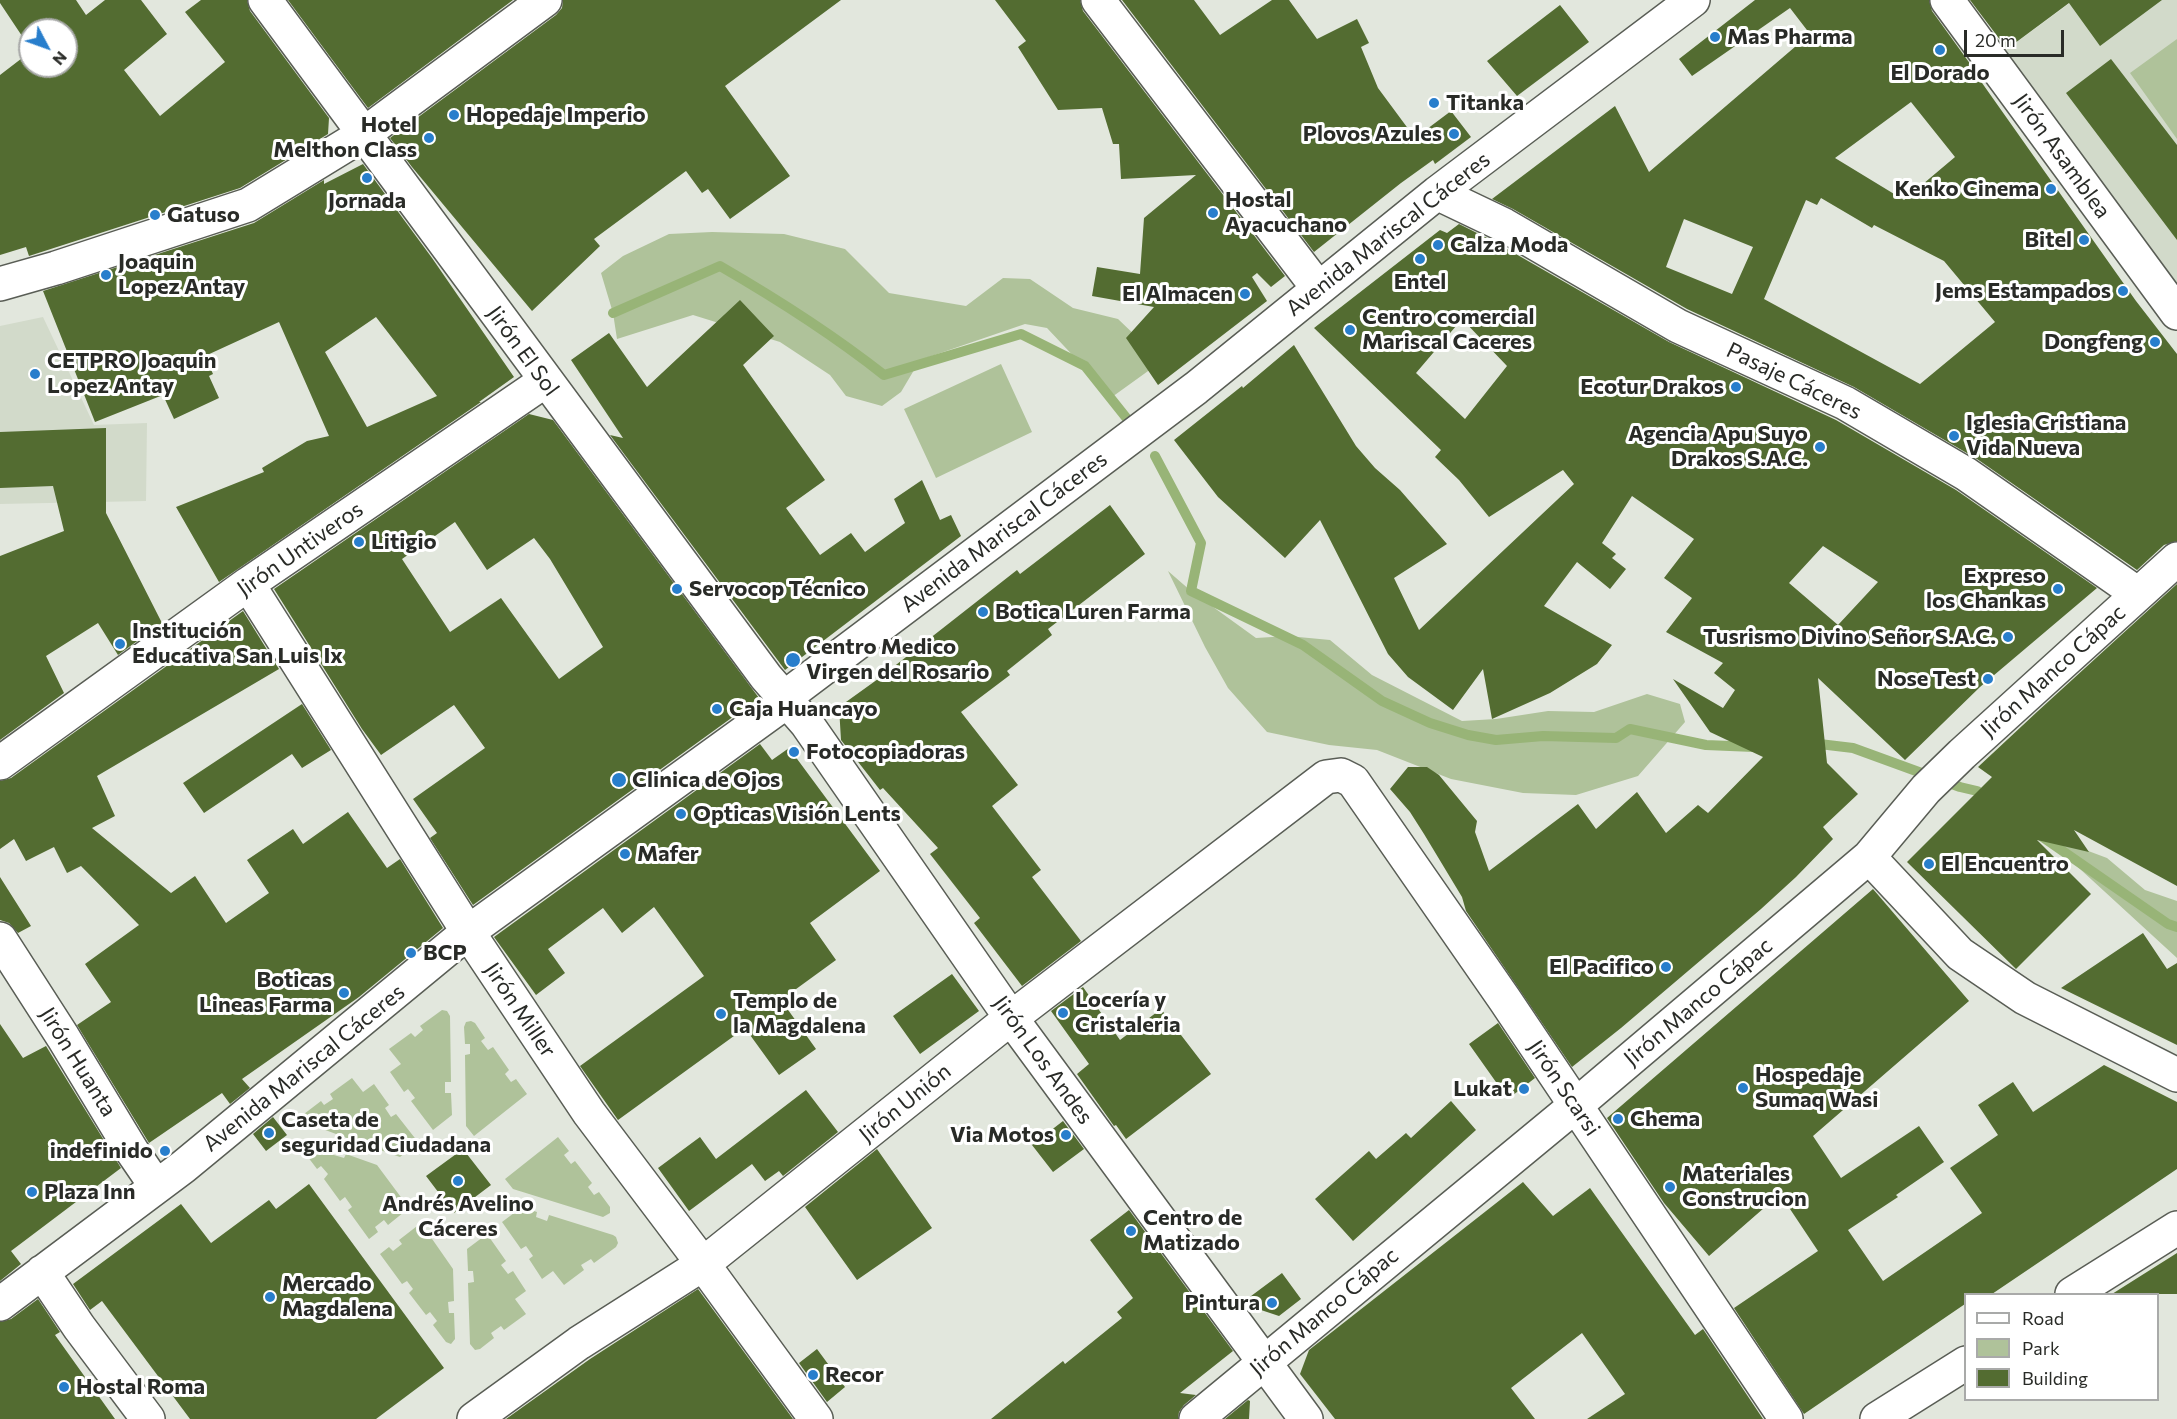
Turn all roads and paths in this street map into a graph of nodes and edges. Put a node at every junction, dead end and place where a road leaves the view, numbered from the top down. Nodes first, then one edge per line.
1 (265, 0) edge
2 (545, 0) edge
3 (1098, 0) edge
4 (1693, 0) edge
5 (1947, 0) edge
6 (364, 134) junction
7 (1437, 193) junction
8 (0, 284) edge
9 (1318, 288) junction
10 (2177, 313) edge
11 (545, 381) junction
12 (2177, 560) edge
13 (248, 584) junction
14 (2138, 594) junction
15 (784, 698) junction
16 (0, 763) edge
17 (1329, 776) joint
18 (1869, 857) junction
19 (468, 933) junction
20 (0, 939) edge
21 (1011, 1018) junction
22 (2177, 1076) edge
23 (1575, 1106) junction
24 (156, 1186) junction
25 (2177, 1228) edge
26 (703, 1264) junction
27 (42, 1272) junction
28 (2074, 1293) edge
29 (0, 1304) edge
30 (1265, 1362) junction
31 (1964, 1364) edge
32 (148, 1419) edge
33 (474, 1419) edge
34 (816, 1419) edge
35 (1196, 1419) edge
36 (1306, 1419) edge
37 (1786, 1419) edge
38 (1877, 1419) edge

1 - 6 street, Jirón El Sol
2 - 6 street
3 - 9 street
4 - 7 street, Avenida Mariscal Cáceres
5 - 10 street, Jirón Asamblea
6 - 8 street
6 - 11 street, Jirón El Sol
7 - 9 street, Avenida Mariscal Cáceres
7 - 14 street, Pasaje Cáceres
9 - 15 street, Avenida Mariscal Cáceres
11 - 13 street, Jirón Untiveros
11 - 15 street, Jirón El Sol
12 - 14 street, Jirón Manco Cápac
13 - 16 street, Jirón Untiveros
13 - 19 street, Jirón Miller
14 - 18 street, Jirón Manco Cápac
15 - 19 street, Avenida Mariscal Cáceres
15 - 21 street, Jirón Los Andes
17 - 21 street, Jirón Unión
17 - 23 street, Jirón Scarsi
18 - 22 street
18 - 23 street, Jirón Manco Cápac
19 - 24 street, Avenida Mariscal Cáceres
19 - 26 street, Jirón Miller
20 - 24 street, Jirón Huanta
21 - 26 street, Jirón Unión
21 - 30 street, Jirón Los Andes
23 - 30 street, Jirón Manco Cápac
23 - 37 street, Jirón Scarsi
24 - 27 street, Avenida Mariscal Cáceres
25 - 28 street
26 - 33 street, Jirón Unión
26 - 34 street, Jirón Miller
27 - 29 street, Avenida Mariscal Cáceres
27 - 32 street
30 - 35 street, Jirón Manco Cápac
30 - 36 street, Jirón Los Andes
31 - 38 street

